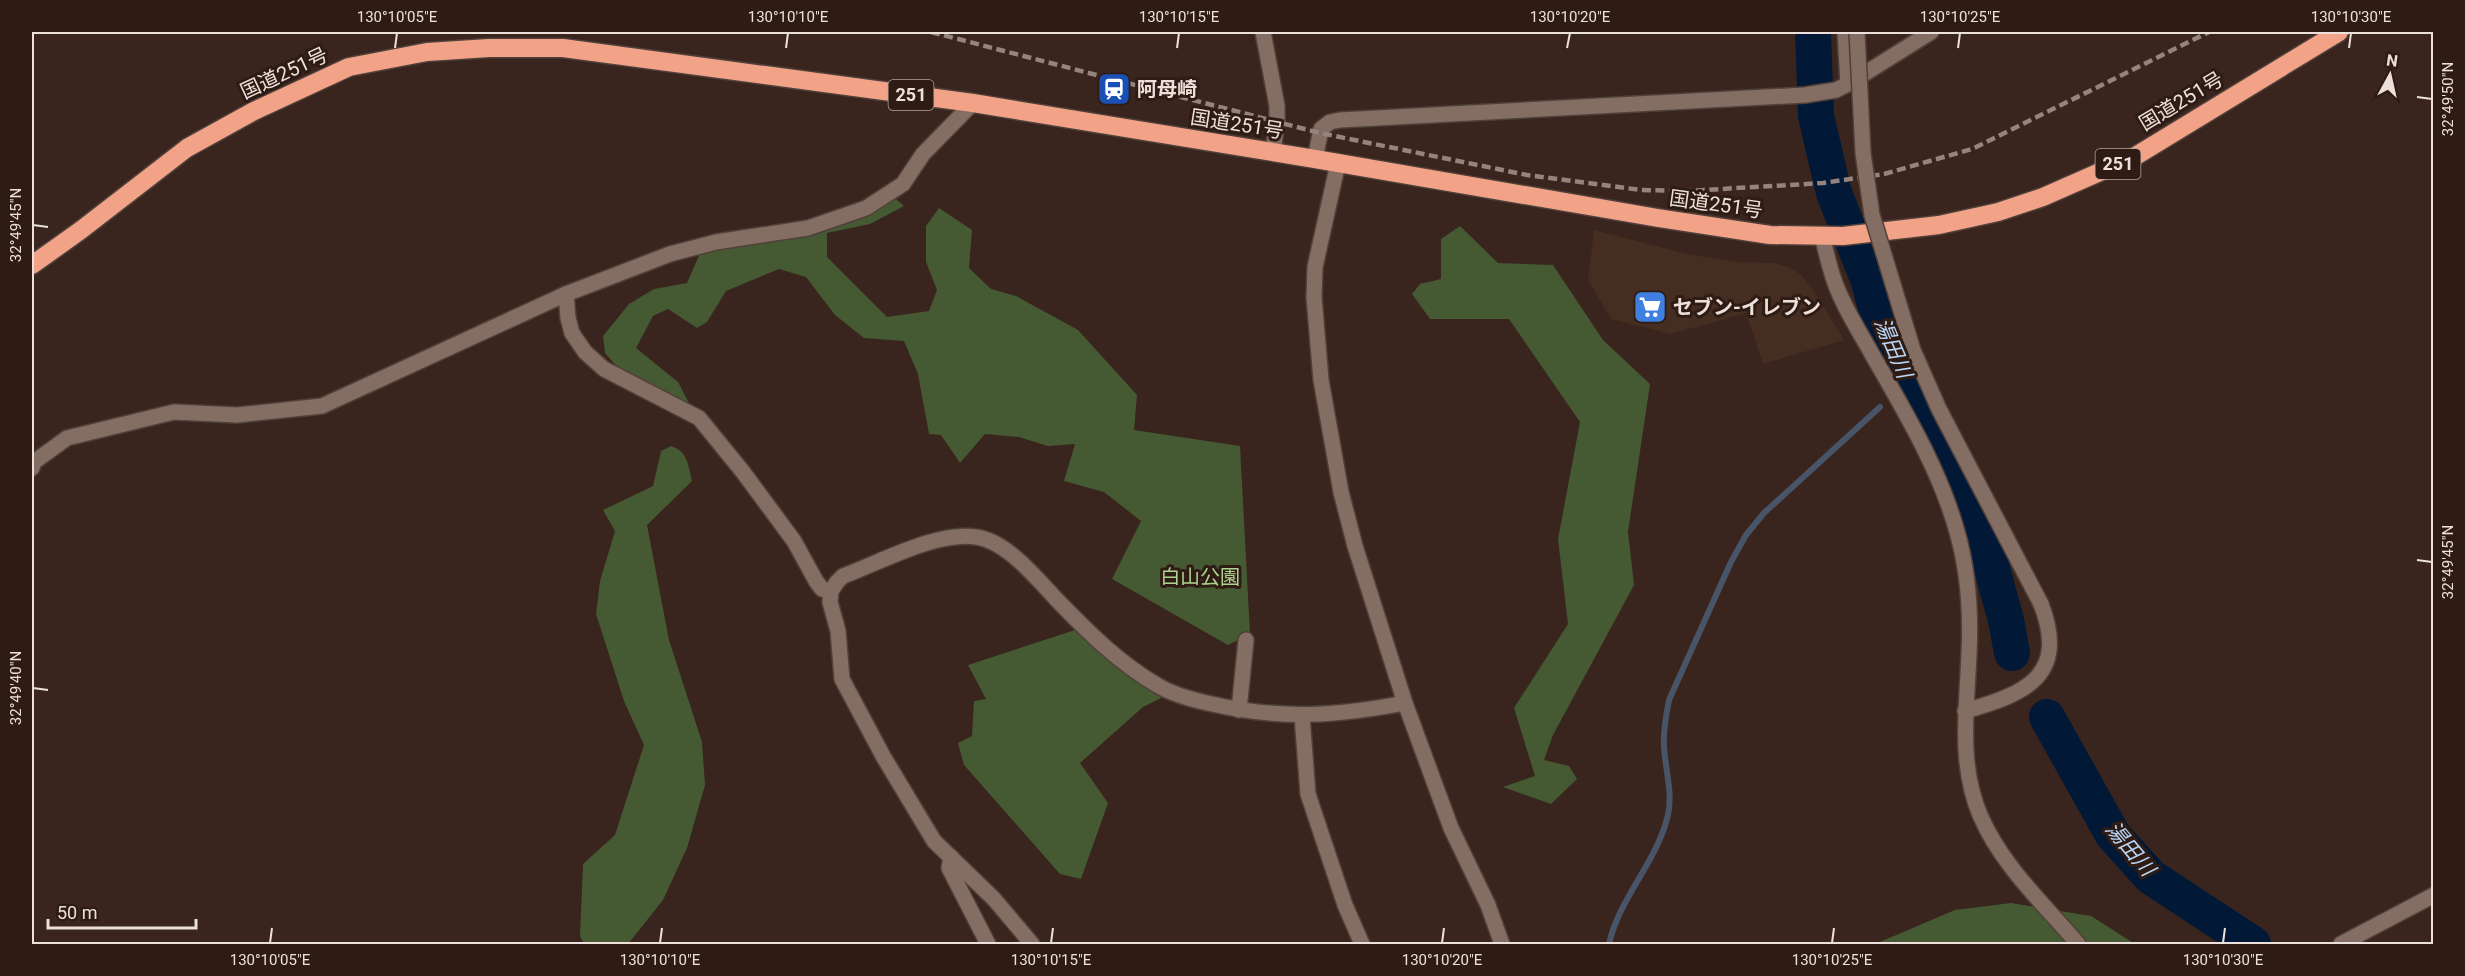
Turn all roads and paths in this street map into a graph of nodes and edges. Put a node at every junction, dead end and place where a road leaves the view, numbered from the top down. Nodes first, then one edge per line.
1 (1263, 32) edge
2 (1845, 32) edge
3 (1857, 32) edge
4 (1931, 32) edge
5 (2338, 32) edge
6 (1842, 87) junction
7 (973, 104) junction
8 (1273, 152) junction
9 (1315, 159) junction
10 (1338, 164) junction
11 (1822, 236) junction
12 (32, 265) edge
13 (566, 294) junction
14 (32, 468) edge
15 (831, 591) junction
16 (1246, 640) dead end
17 (1405, 703) junction
18 (1239, 710) junction
19 (1965, 711) junction
20 (1302, 716) junction
21 (951, 857) junction
22 (2433, 895) edge
23 (988, 945) edge
24 (1032, 945) edge
25 (1362, 945) edge
26 (1502, 945) edge
27 (2078, 945) edge
28 (2341, 945) edge

1 - 8 street
2 - 6 street
3 - 19 street, bridge
4 - 6 street
5 - 11 highway, 国道251号 / 251
6 - 9 street
7 - 8 highway, 国道251号 / 251
7 - 12 highway, 国道251号 / 251
7 - 13 street
8 - 9 highway, 国道251号 / 251
9 - 10 highway, 国道251号 / 251
10 - 11 highway, 国道251号 / 251
10 - 17 street
11 - 19 street
13 - 14 street
13 - 15 street
15 - 18 street
15 - 21 street
16 - 18 street
17 - 20 street
17 - 26 street
18 - 20 street
19 - 27 street
20 - 25 street
21 - 23 street
21 - 24 street
22 - 28 street

